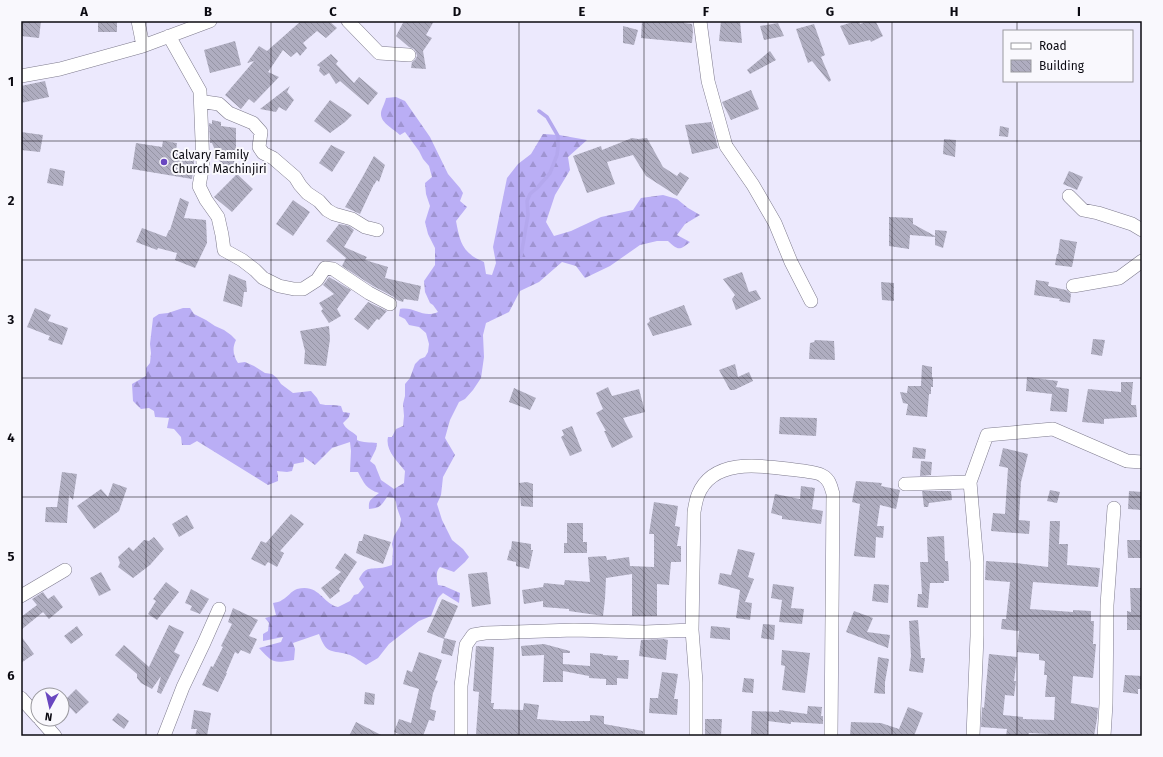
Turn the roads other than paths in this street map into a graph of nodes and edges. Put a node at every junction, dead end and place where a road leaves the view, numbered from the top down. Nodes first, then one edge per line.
1 (138, 21) edge
2 (210, 21) edge
3 (348, 21) edge
4 (700, 21) edge
5 (169, 36) junction
6 (143, 46) junction
7 (409, 55) dead end
8 (21, 76) edge
9 (201, 100) junction
10 (1069, 196) dead end
11 (377, 230) dead end
12 (1142, 230) edge
13 (1142, 261) edge
14 (1074, 286) dead end
15 (811, 301) dead end
16 (390, 304) dead end
17 (1142, 462) edge
18 (970, 482) junction
19 (905, 484) dead end
20 (1114, 508) dead end
21 (65, 570) dead end
22 (21, 596) edge
23 (218, 609) dead end
24 (692, 630) junction
25 (21, 698) edge
26 (30, 708) edge
27 (47, 727) edge
28 (55, 736) edge
29 (164, 736) edge
30 (461, 736) edge
31 (696, 736) edge
32 (831, 736) edge
33 (974, 736) edge
34 (1104, 736) edge

1 - 6 street
2 - 5 street
3 - 7 street
4 - 15 street
5 - 6 street
5 - 9 street
6 - 8 street
9 - 11 street
9 - 16 street
10 - 12 street
13 - 14 street
17 - 18 street
18 - 19 street
18 - 33 street
20 - 34 street
21 - 22 street
23 - 29 street
24 - 30 street
24 - 31 street
24 - 32 street
25 - 26 street
27 - 28 street

